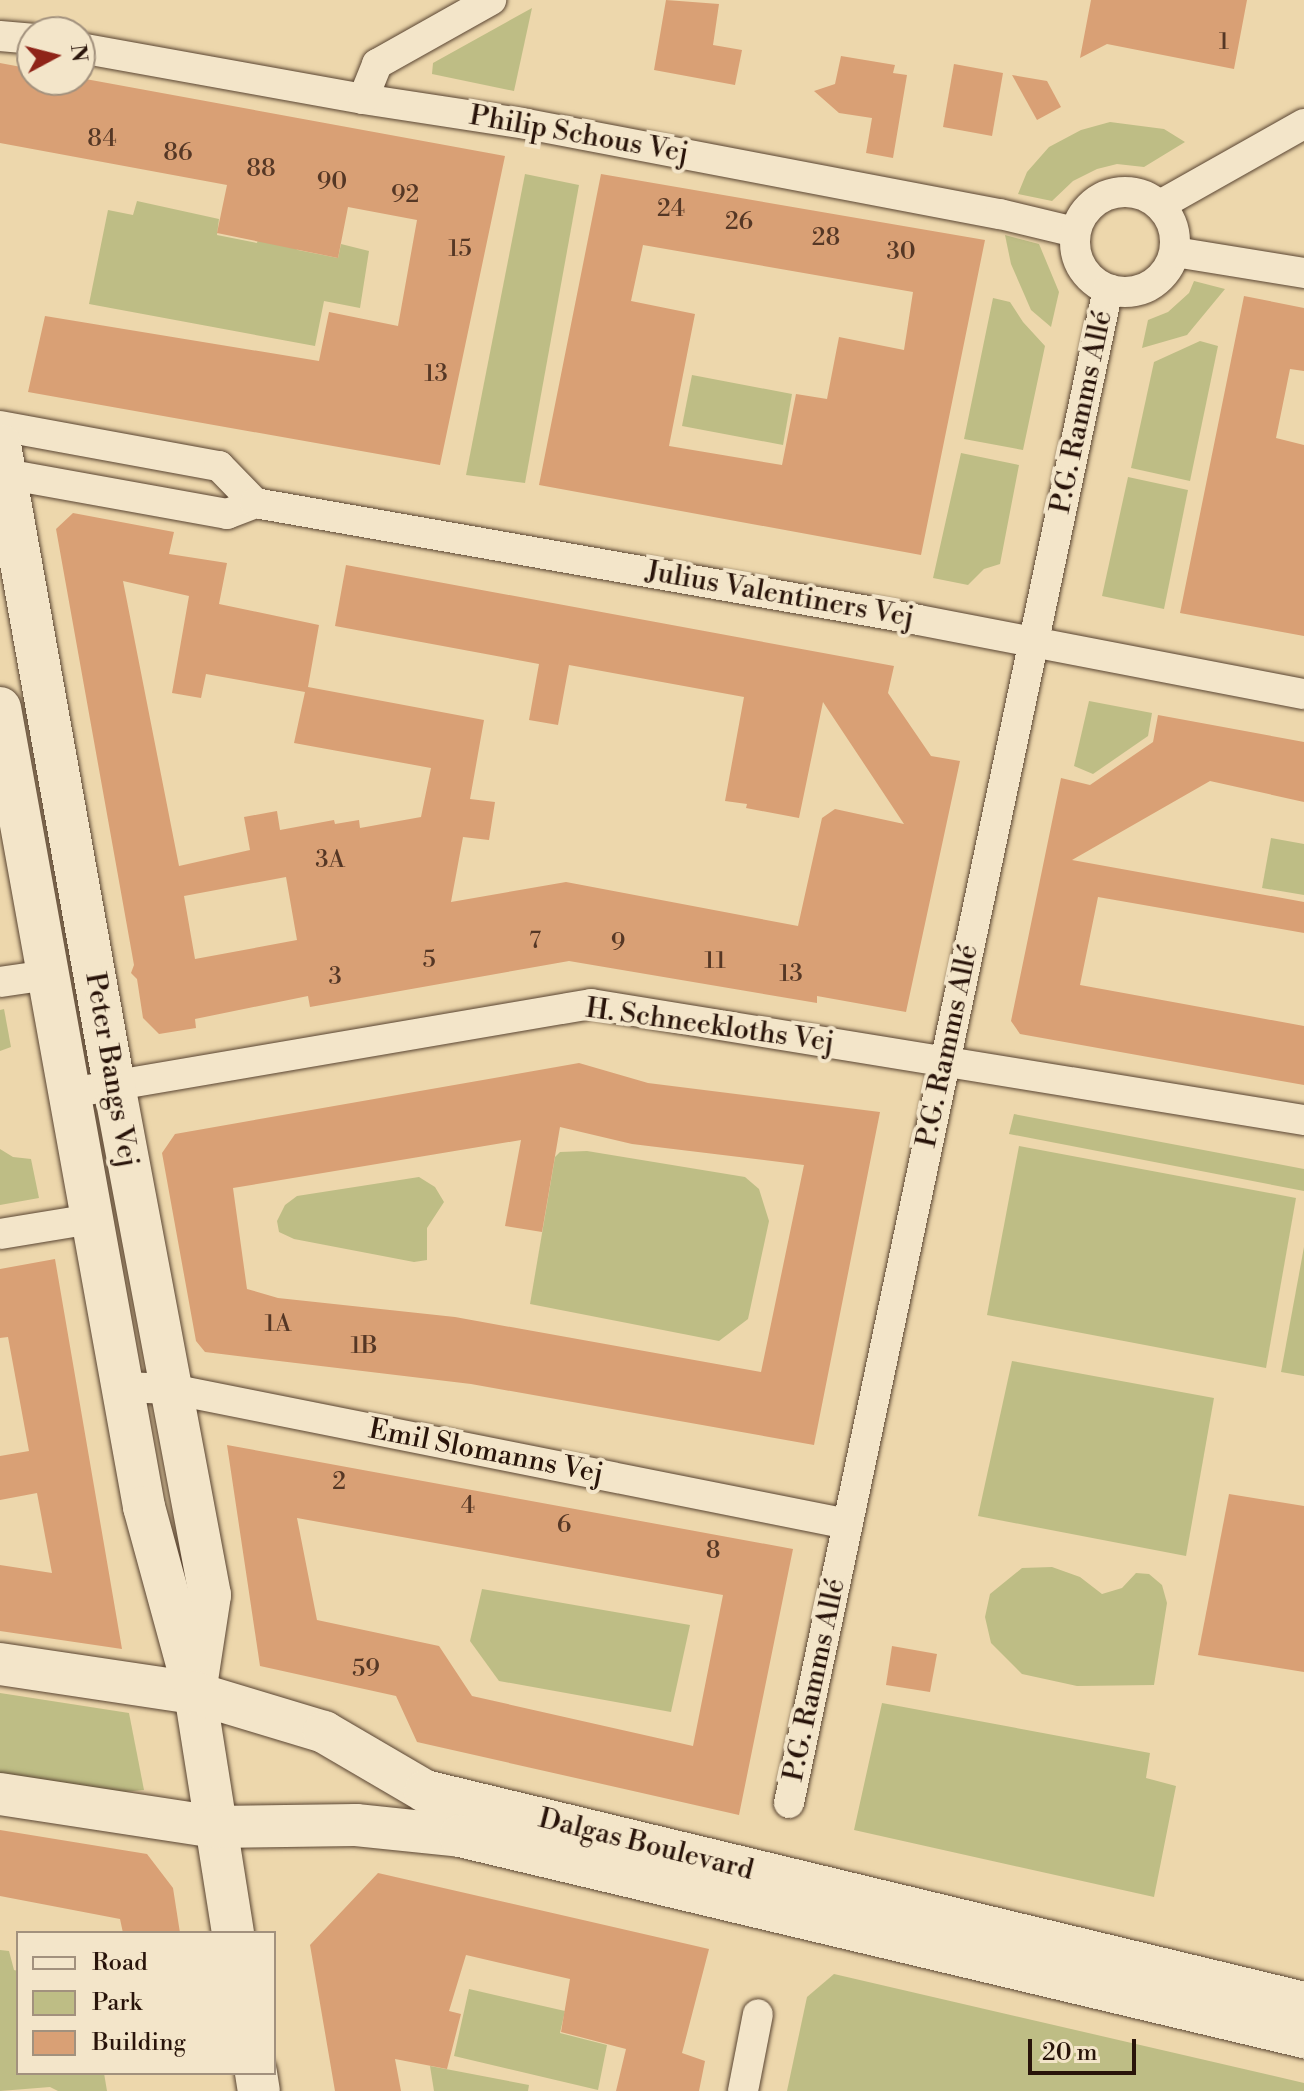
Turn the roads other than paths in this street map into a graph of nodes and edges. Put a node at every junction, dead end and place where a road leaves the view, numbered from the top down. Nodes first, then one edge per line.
1 (491, 0) edge
2 (96, 51) edge
3 (363, 99) junction
4 (1304, 124) edge
5 (1160, 205) junction
6 (1075, 232) junction
7 (1175, 252) junction
8 (1304, 273) edge
9 (1108, 289) junction
10 (0, 426) edge
11 (2, 465) edge
12 (255, 503) junction
13 (10, 560) edge
14 (1034, 642) junction
15 (1304, 694) edge
16 (0, 708) edge
17 (93, 967) junction
18 (48, 975) junction
19 (0, 982) edge
20 (945, 1061) junction
21 (114, 1085) junction
22 (70, 1093) junction
23 (1304, 1120) edge
24 (137, 1211) junction
25 (92, 1219) junction
26 (0, 1234) edge
27 (123, 1387) junction
28 (171, 1389) junction
29 (848, 1524) junction
30 (0, 1664) edge
31 (195, 1693) junction
32 (0, 1794) edge
33 (789, 1803) dead end
34 (215, 1827) junction
35 (233, 1931) edge
36 (1304, 2003) edge
37 (758, 2014) dead end
38 (1304, 2037) edge
39 (743, 2091) edge

1 - 3 street
2 - 3 street, Philip Schous Vej
3 - 6 street, Philip Schous Vej
4 - 5 street
5 - 6 street
5 - 7 street
6 - 9 street
7 - 8 street
7 - 9 street
9 - 14 street, P.G. Ramms Allé
10 - 12 street
11 - 12 street, Julius Valentiners Vej
11 - 13 street, Peter Bangs Vej
12 - 14 street, Julius Valentiners Vej
13 - 17 street, Peter Bangs Vej
14 - 15 street, Julius Valentiners Vej
14 - 20 street, P.G. Ramms Allé
16 - 18 street, Peter Bangs Vej
17 - 18 street
17 - 21 street, Peter Bangs Vej
18 - 19 street
18 - 22 street, Peter Bangs Vej
20 - 21 street, H. Schneekloths Vej
20 - 23 street, H. Schneekloths Vej
20 - 29 street, P.G. Ramms Allé
21 - 22 street, H. Schneekloths Vej
21 - 24 street, Peter Bangs Vej
22 - 25 street, Peter Bangs Vej
24 - 25 street
24 - 28 street, Peter Bangs Vej
25 - 26 street
25 - 27 street, Peter Bangs Vej
27 - 28 street, Emil Slomanns Vej
27 - 31 street, Peter Bangs Vej
28 - 29 street, Emil Slomanns Vej
28 - 31 street, Peter Bangs Vej
29 - 33 street, P.G. Ramms Allé
30 - 31 street, Dalgas Boulevard
31 - 34 street, Peter Bangs Vej
31 - 36 street, Dalgas Boulevard
32 - 34 street, Dalgas Boulevard
34 - 35 street, Peter Bangs Vej
34 - 38 street, Dalgas Boulevard
37 - 39 street

